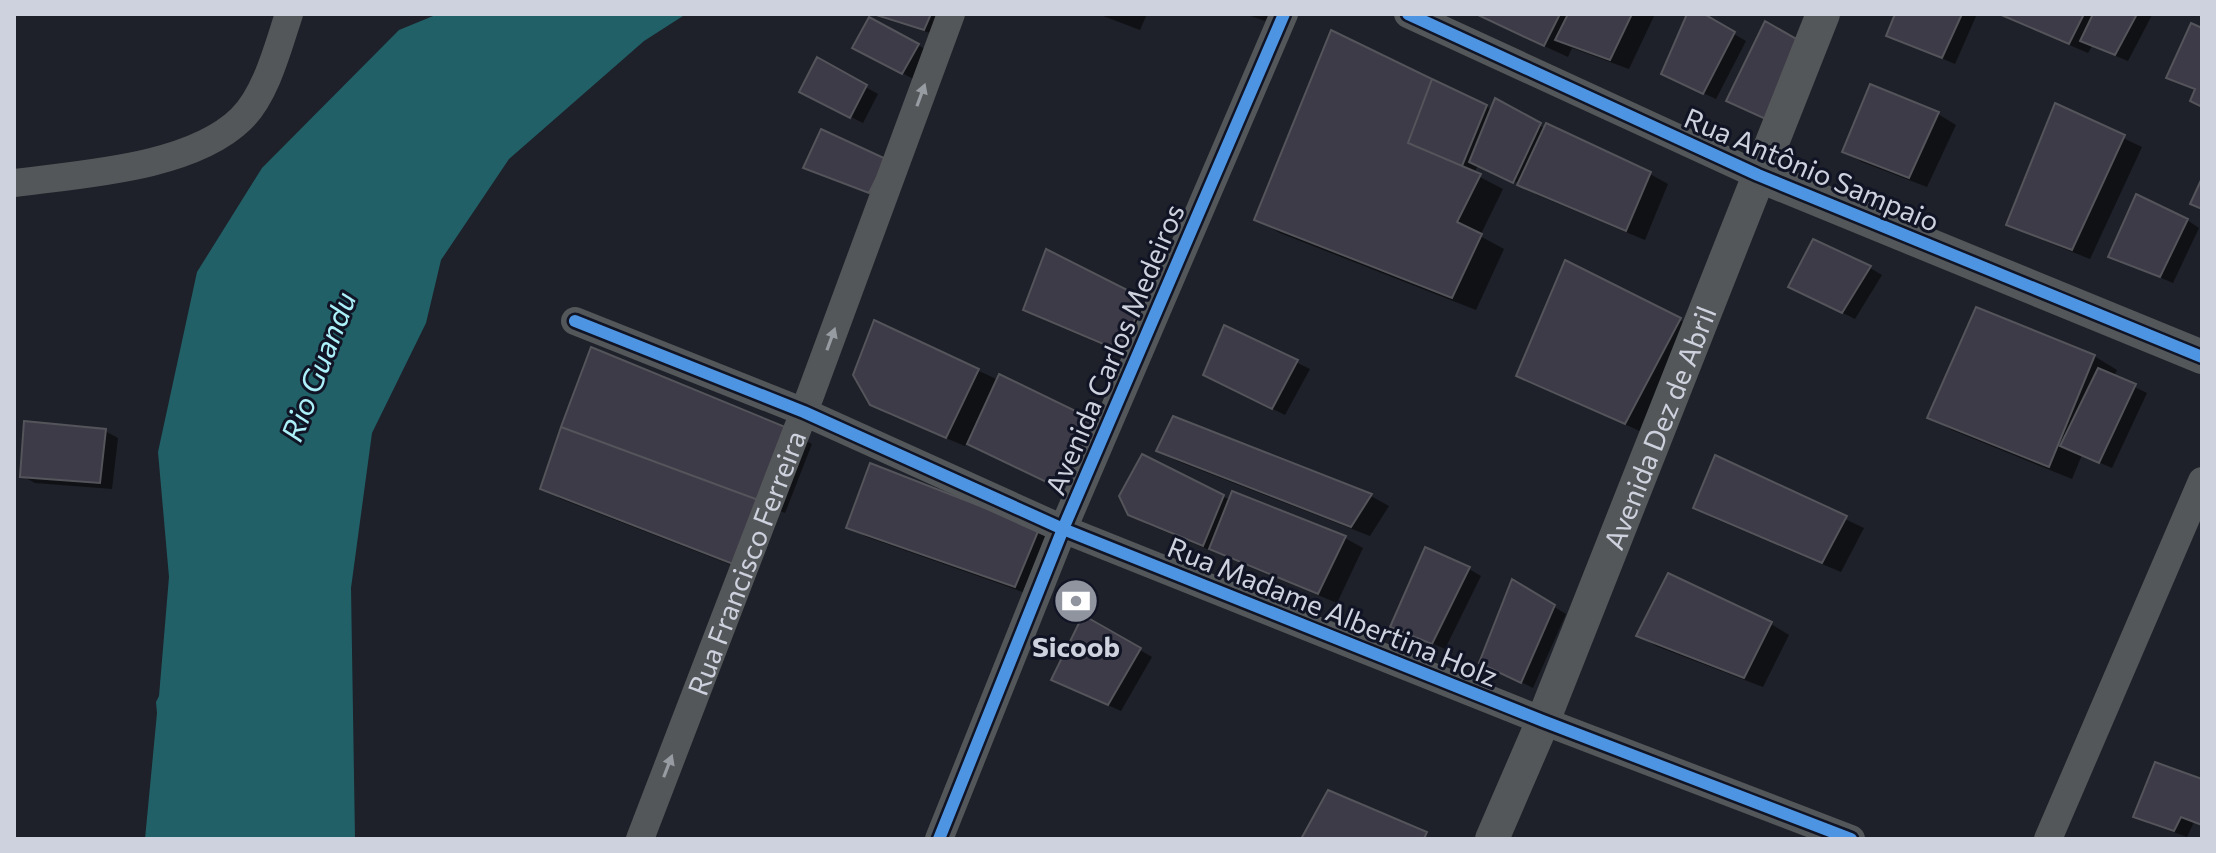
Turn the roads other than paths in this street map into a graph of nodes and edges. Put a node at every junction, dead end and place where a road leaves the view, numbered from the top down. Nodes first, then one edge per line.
1 (289, 14) edge
2 (951, 14) edge
3 (1284, 14) edge
4 (1408, 14) edge
5 (1823, 14) edge
6 (1758, 175) junction
7 (14, 183) edge
8 (575, 321) dead end
9 (2202, 357) edge
10 (804, 412) junction
11 (2202, 481) edge
12 (1063, 529) junction
13 (1543, 721) junction
14 (640, 839) edge
15 (939, 839) edge
16 (1492, 839) edge
17 (1851, 839) edge
18 (2048, 839) edge

1 - 7 street
10 -> 2 street, Rua Francisco Ferreira
3 - 12 street, Avenida Carlos Medeiros
4 - 6 street, Rua Antônio Sampaio
5 - 6 street, Avenida Dez de Abril
6 - 9 street, Rua Antônio Sampaio
6 - 13 street, Avenida Dez de Abril
8 - 10 street, Rua Madame Albertina Holz
10 - 12 street, Rua Madame Albertina Holz
14 -> 10 street, Rua Francisco Ferreira
11 - 18 street
12 - 13 street, Rua Madame Albertina Holz
12 - 15 street, Avenida Carlos Medeiros
13 - 16 street, Avenida Dez de Abril
13 - 17 street, Rua Madame Albertina Holz

